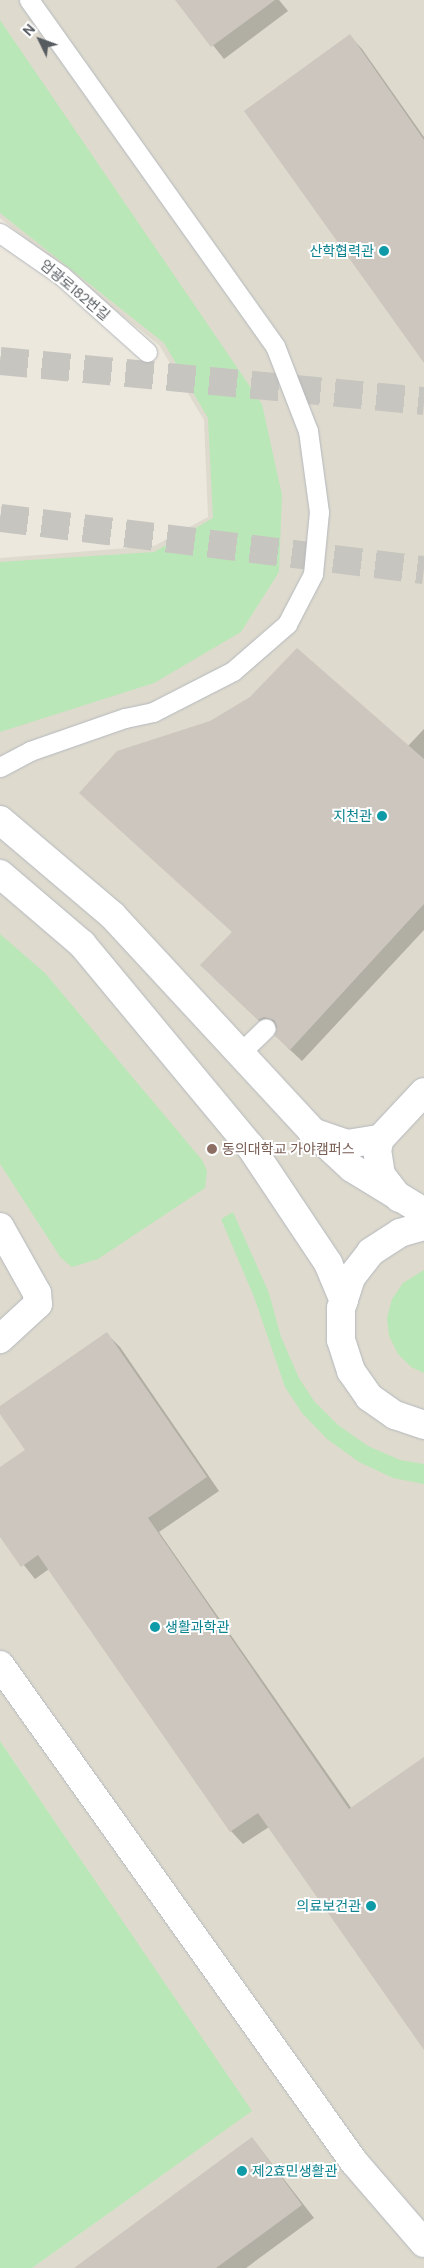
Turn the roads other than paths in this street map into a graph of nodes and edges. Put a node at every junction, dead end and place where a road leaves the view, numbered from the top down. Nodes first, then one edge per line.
1 (29, 0) edge
2 (0, 233) edge
3 (147, 352) dead end
4 (0, 767) edge
5 (0, 820) edge
6 (0, 874) edge
7 (266, 1028) dead end
8 (239, 1054) junction
9 (424, 1092) edge
10 (312, 1132) junction
11 (380, 1139) junction
12 (399, 1198) junction
13 (424, 1212) edge
14 (424, 1226) edge
15 (0, 1227) edge
16 (344, 1301) junction
17 (0, 1339) edge
18 (424, 1425) edge
19 (0, 1665) edge
20 (424, 2243) edge

1 - 4 lane
2 - 3 lane, 엄광로182번길
5 - 8 street
6 - 16 street
7 - 8 lane
8 - 10 street
9 - 11 street
10 - 11 street
10 - 12 street
11 - 12 street
12 - 13 street
14 - 16 street
15 - 17 street
16 - 18 street
19 - 20 street

